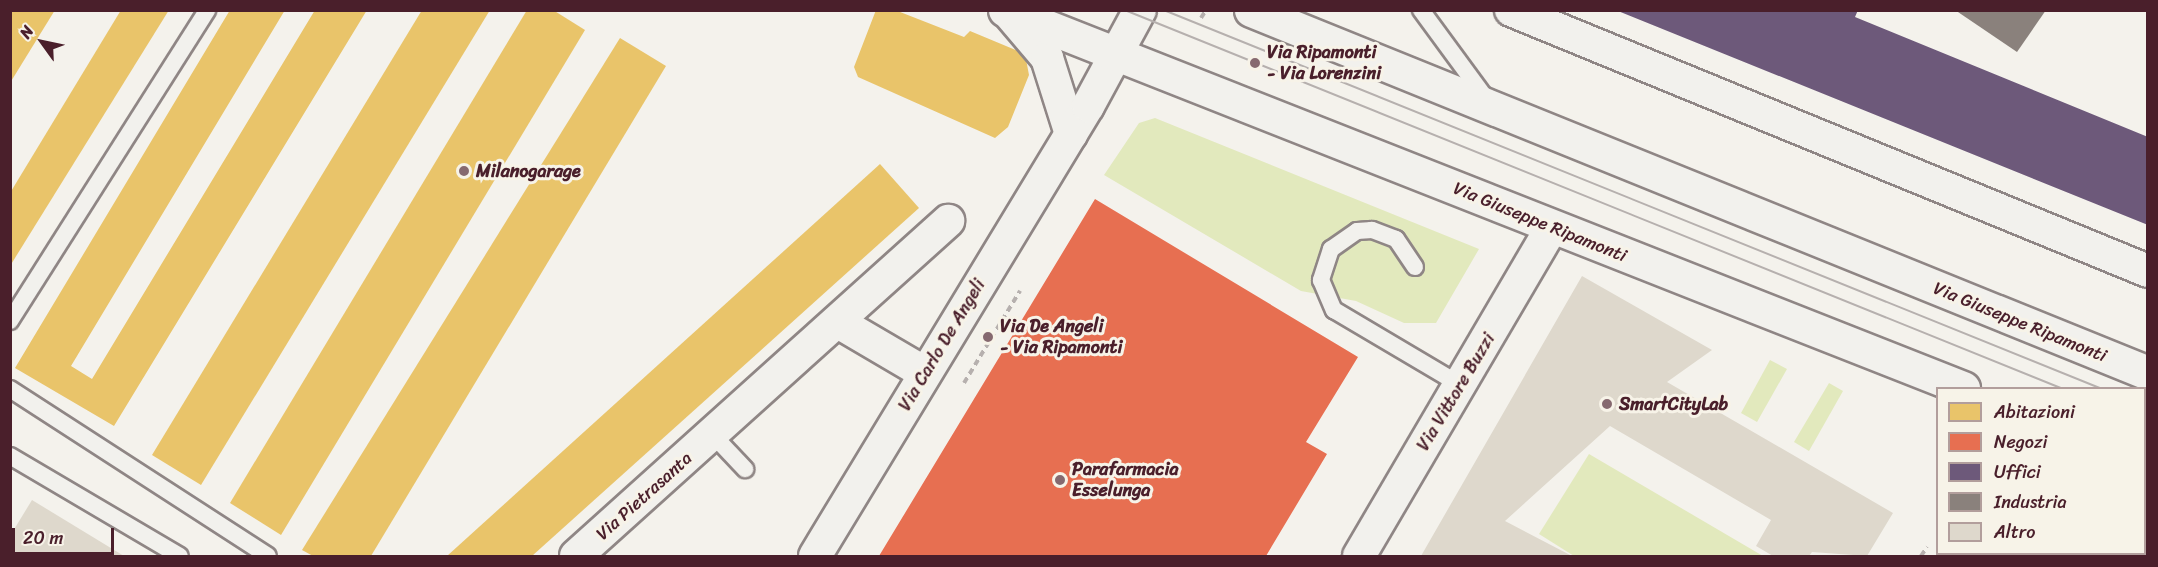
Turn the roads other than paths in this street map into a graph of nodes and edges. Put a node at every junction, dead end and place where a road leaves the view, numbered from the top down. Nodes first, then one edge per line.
1 (207, 10) edge
2 (1140, 10) edge
3 (1251, 10) edge
4 (1421, 10) edge
5 (1511, 10) edge
6 (1006, 11) edge
7 (1118, 53) junction
8 (1492, 108) junction
9 (1071, 134) junction
10 (948, 220) dead end
11 (1552, 227) junction
12 (1415, 267) dead end
13 (2148, 270) edge
14 (10, 321) edge
15 (838, 322) junction
16 (925, 373) junction
17 (2148, 373) edge
18 (1461, 386) junction
19 (1960, 387) edge
20 (10, 389) edge
21 (713, 435) junction
22 (10, 456) edge
23 (745, 470) dead end
24 (180, 556) edge
25 (268, 556) edge
26 (576, 556) edge
27 (815, 556) edge
28 (1359, 556) edge

1 - 14 lane
2 - 7 street
3 - 8 street, Via Giuseppe Ripamonti
4 - 8 lane
5 - 13 street
6 - 7 street, Via Giuseppe Ripamonti
6 - 9 street
7 - 9 street, Via Carlo De Angeli
7 - 11 street, Via Giuseppe Ripamonti
8 - 17 street, Via Giuseppe Ripamonti
9 - 16 street, Via Carlo De Angeli
10 - 15 street, Via Pietrasanta
11 - 18 street, Via Vittore Buzzi
11 - 19 street, Via Giuseppe Ripamonti
12 - 18 lane
15 - 16 street
15 - 21 street, Via Pietrasanta
16 - 27 street, Via Carlo De Angeli
18 - 28 street, Via Vittore Buzzi
20 - 25 lane
21 - 23 lane
21 - 26 street, Via Pietrasanta
22 - 24 lane

